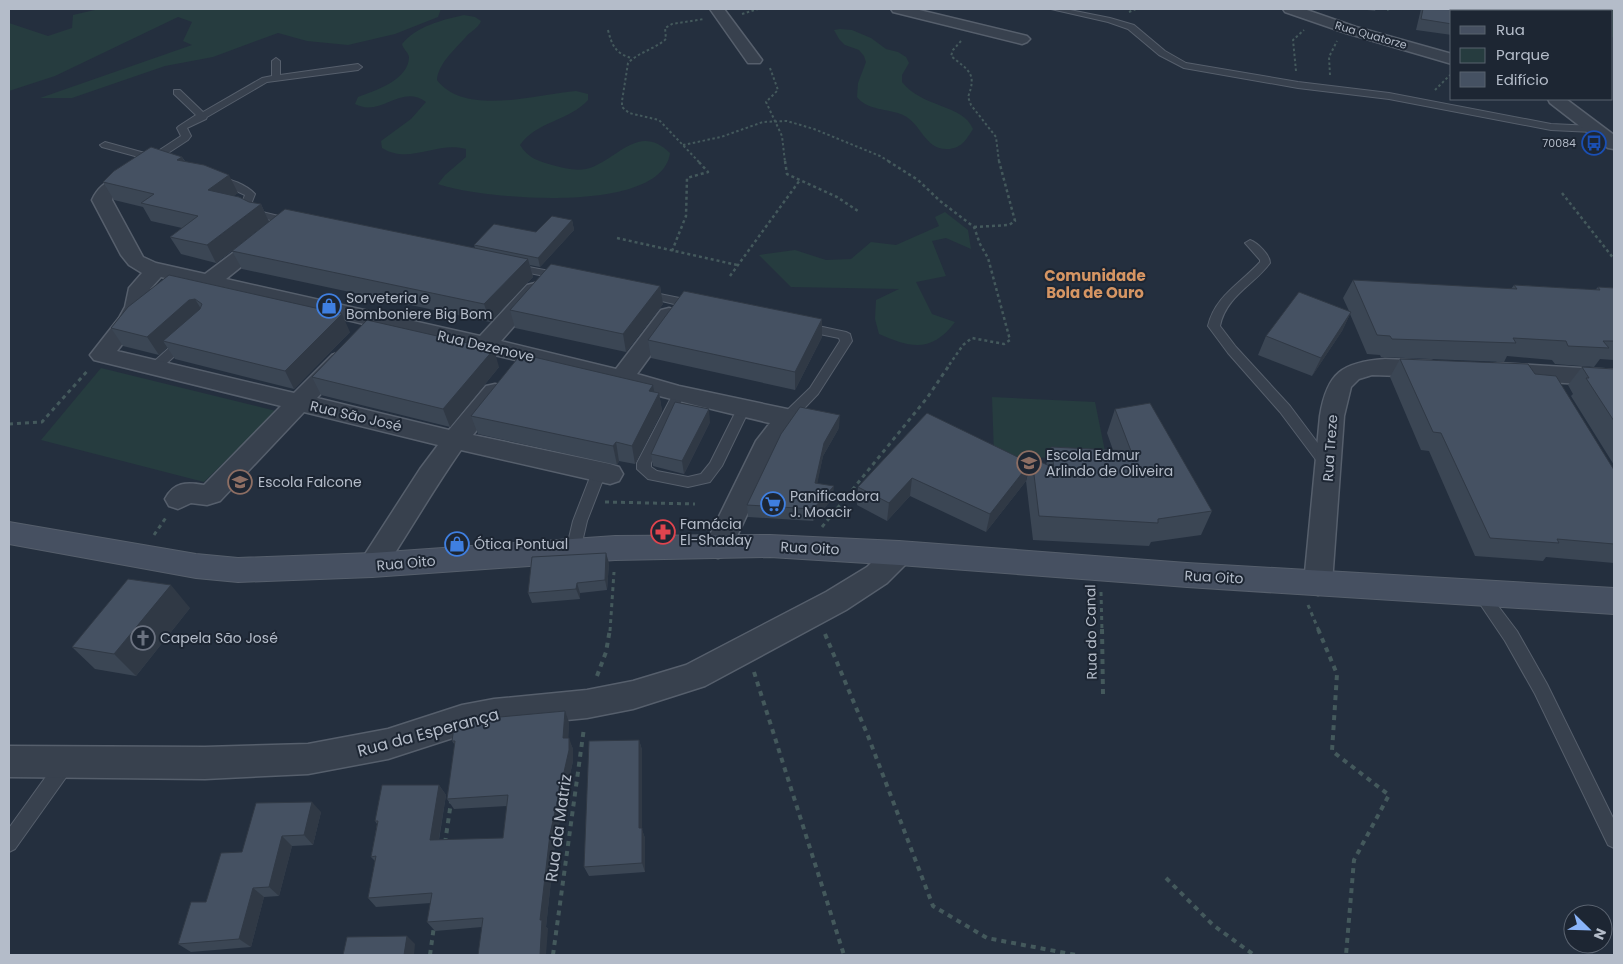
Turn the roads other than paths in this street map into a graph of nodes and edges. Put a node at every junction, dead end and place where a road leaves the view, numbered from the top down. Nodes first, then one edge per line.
1 (898, 9) edge
2 (1055, 9) edge
3 (1290, 9) edge
4 (719, 13) edge
5 (1022, 39) dead end
6 (1450, 58) edge
7 (754, 60) road end
8 (276, 61) dead end
9 (358, 67) dead end
10 (276, 78) junction
11 (177, 92) dead end
12 (1557, 100) edge
13 (203, 117) junction
14 (1593, 129) junction
15 (1614, 144) edge
16 (105, 146) dead end
17 (153, 158) junction
18 (170, 162) edge
19 (138, 168) edge
20 (203, 173) edge
21 (119, 182) edge
22 (295, 223) joint
23 (1250, 243) dead end
24 (500, 264) edge
25 (156, 270) junction
26 (558, 276) joint
27 (209, 282) junction
28 (633, 292) edge
29 (679, 302) junction
30 (707, 307) edge
31 (791, 324) edge
32 (365, 333) junction
33 (190, 336) edge
34 (485, 344) junction
35 (515, 368) junction
36 (153, 369) junction
37 (1542, 373) junction
38 (622, 378) junction
39 (1614, 378) edge
40 (679, 394) junction
41 (1558, 398) edge
42 (298, 403) junction
43 (744, 408) junction
44 (786, 418) junction
45 (456, 440) junction
46 (1329, 468) junction
47 (605, 473) joint
48 (178, 499) road end
49 (9, 533) edge
50 (718, 547) junction
51 (573, 551) junction
52 (899, 553) junction
53 (372, 566) junction
54 (1308, 582) junction
55 (1481, 594) junction
56 (1614, 601) edge
57 (9, 762) edge
58 (66, 763) junction
59 (1614, 839) edge
60 (9, 843) edge

1 - 5 street
2 - 14 lane
3 - 6 street, Rua Quatorze
4 - 7 street
8 - 10 lane
9 - 10 lane
10 - 13 lane
11 - 13 lane
12 - 14 street
13 - 17 lane
14 - 15 street
16 - 17 lane
17 - 18 lane
17 - 19 lane
20 - 22 lane
21 - 25 street, Rua Dezenove
22 - 27 street
23 - 46 lane
24 - 26 lane
25 - 27 street, Rua Dezenove
25 - 36 street, Rua São José
26 - 34 street
27 - 32 street, Rua Dezenove
28 - 29 lane
29 - 30 lane
29 - 38 street
31 - 44 lane
32 - 34 street, Rua Dezenove
32 - 42 street
33 - 36 lane
34 - 35 street, Rua Dezenove
35 - 38 street, Rua Dezenove
35 - 45 street
36 - 42 street, Rua São José
37 - 39 street, Rua Treze
37 - 41 street
37 - 46 street, Rua Treze
38 - 40 street, Rua Dezenove
40 - 43 street, Rua Dezenove
40 - 43 lane
42 - 45 street, Rua São José
42 - 48 street
43 - 44 street, Rua Dezenove
44 - 50 street
45 - 47 street, Rua São José
45 - 53 street
46 - 54 street, Rua Treze
47 - 51 lane
49 - 53 street, Rua Oito
50 - 51 street, Rua Oito
50 - 52 street, Rua Oito
51 - 53 street, Rua Oito
52 - 54 street, Rua Oito
52 - 58 street, Rua da Esperança
54 - 55 street, Rua Oito
55 - 56 street, Rua Oito
55 - 59 lane
57 - 58 street, Rua da Esperança
58 - 60 lane

